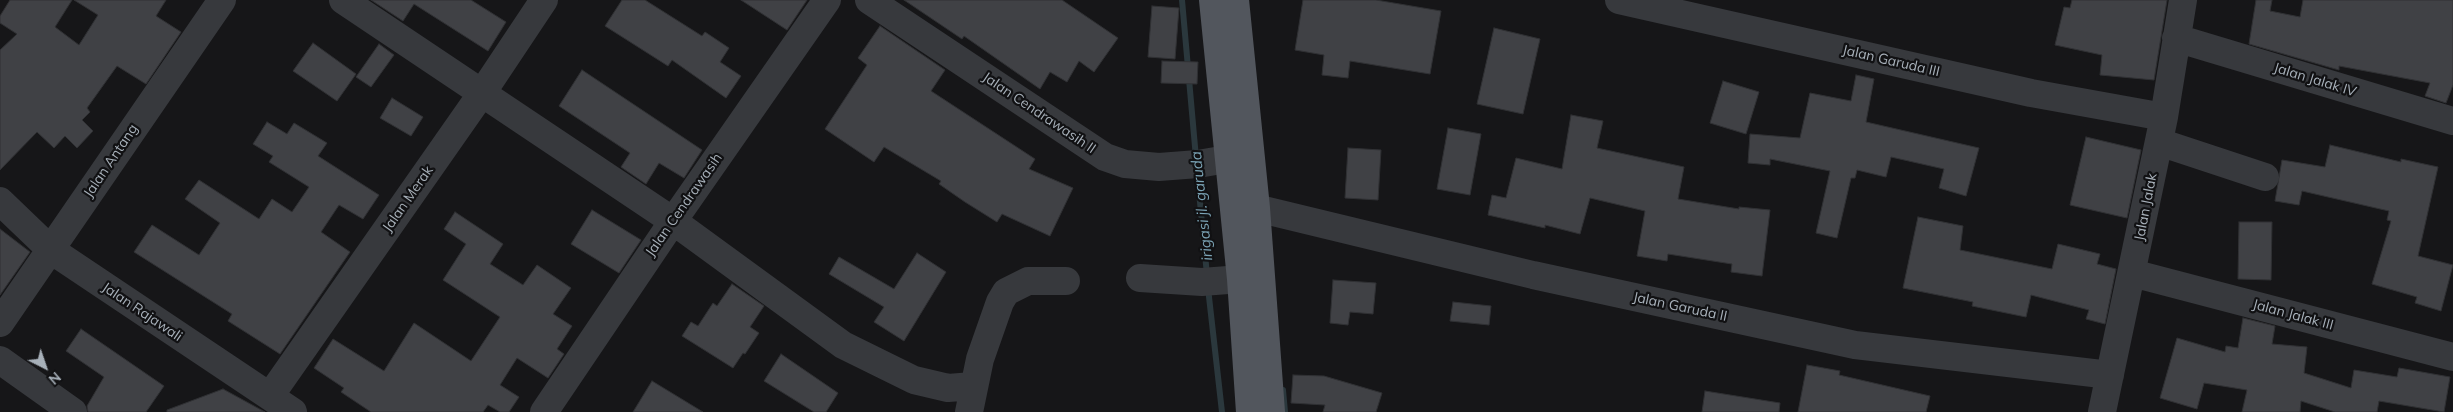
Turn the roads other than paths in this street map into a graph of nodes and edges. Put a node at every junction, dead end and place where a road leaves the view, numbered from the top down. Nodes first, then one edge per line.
1 (222, 0) edge
2 (343, 0) edge
3 (544, 0) edge
4 (827, 0) edge
5 (869, 0) edge
6 (1213, 0) edge
7 (1235, 0) edge
8 (1619, 0) edge
9 (2183, 0) edge
10 (2176, 38) junction
11 (482, 93) junction
12 (2453, 121) edge
13 (2161, 130) junction
14 (1227, 159) junction
15 (2265, 177) dead end
16 (0, 201) edge
17 (1244, 206) junction
18 (673, 221) junction
19 (51, 250) junction
20 (2132, 273) junction
21 (1140, 278) dead end
22 (1241, 279) junction
23 (1066, 281) dead end
24 (0, 323) edge
25 (2453, 357) edge
26 (0, 360) edge
27 (2110, 375) junction
28 (270, 396) junction
29 (971, 399) edge
30 (73, 412) edge
31 (293, 412) edge
32 (544, 412) edge
33 (1250, 412) edge
34 (1271, 412) edge
35 (2102, 412) edge

1 - 19 street, Jalan Antang
2 - 11 street
3 - 11 street, Jalan Merak
4 - 18 street, Jalan Cendrawasih
5 - 14 street, Jalan Cendrawasih II
6 - 14 main road
7 - 17 main road
8 - 13 street, Jalan Garuda III
9 - 10 street, Jalan Jalak
10 - 12 street, Jalan Jalak IV
10 - 13 street, Jalan Jalak
11 - 18 street
11 - 28 street, Jalan Merak
13 - 15 street, Jalan Garuda III
13 - 20 street, Jalan Jalak
14 - 17 main road
16 - 19 street, Jalan Rajawali
17 - 22 main road
17 - 27 street, Jalan Garuda II
17 - 34 main road
18 - 29 street
18 - 32 street, Jalan Cendrawasih
19 - 24 street, Jalan Antang
19 - 28 street, Jalan Rajawali
20 - 25 street, Jalan Jalak III
20 - 27 street, Jalan Jalak
21 - 22 street
22 - 33 main road
23 - 29 street
26 - 30 street
27 - 35 street, Jalan Jalak
28 - 31 street, Jalan Rajawali

